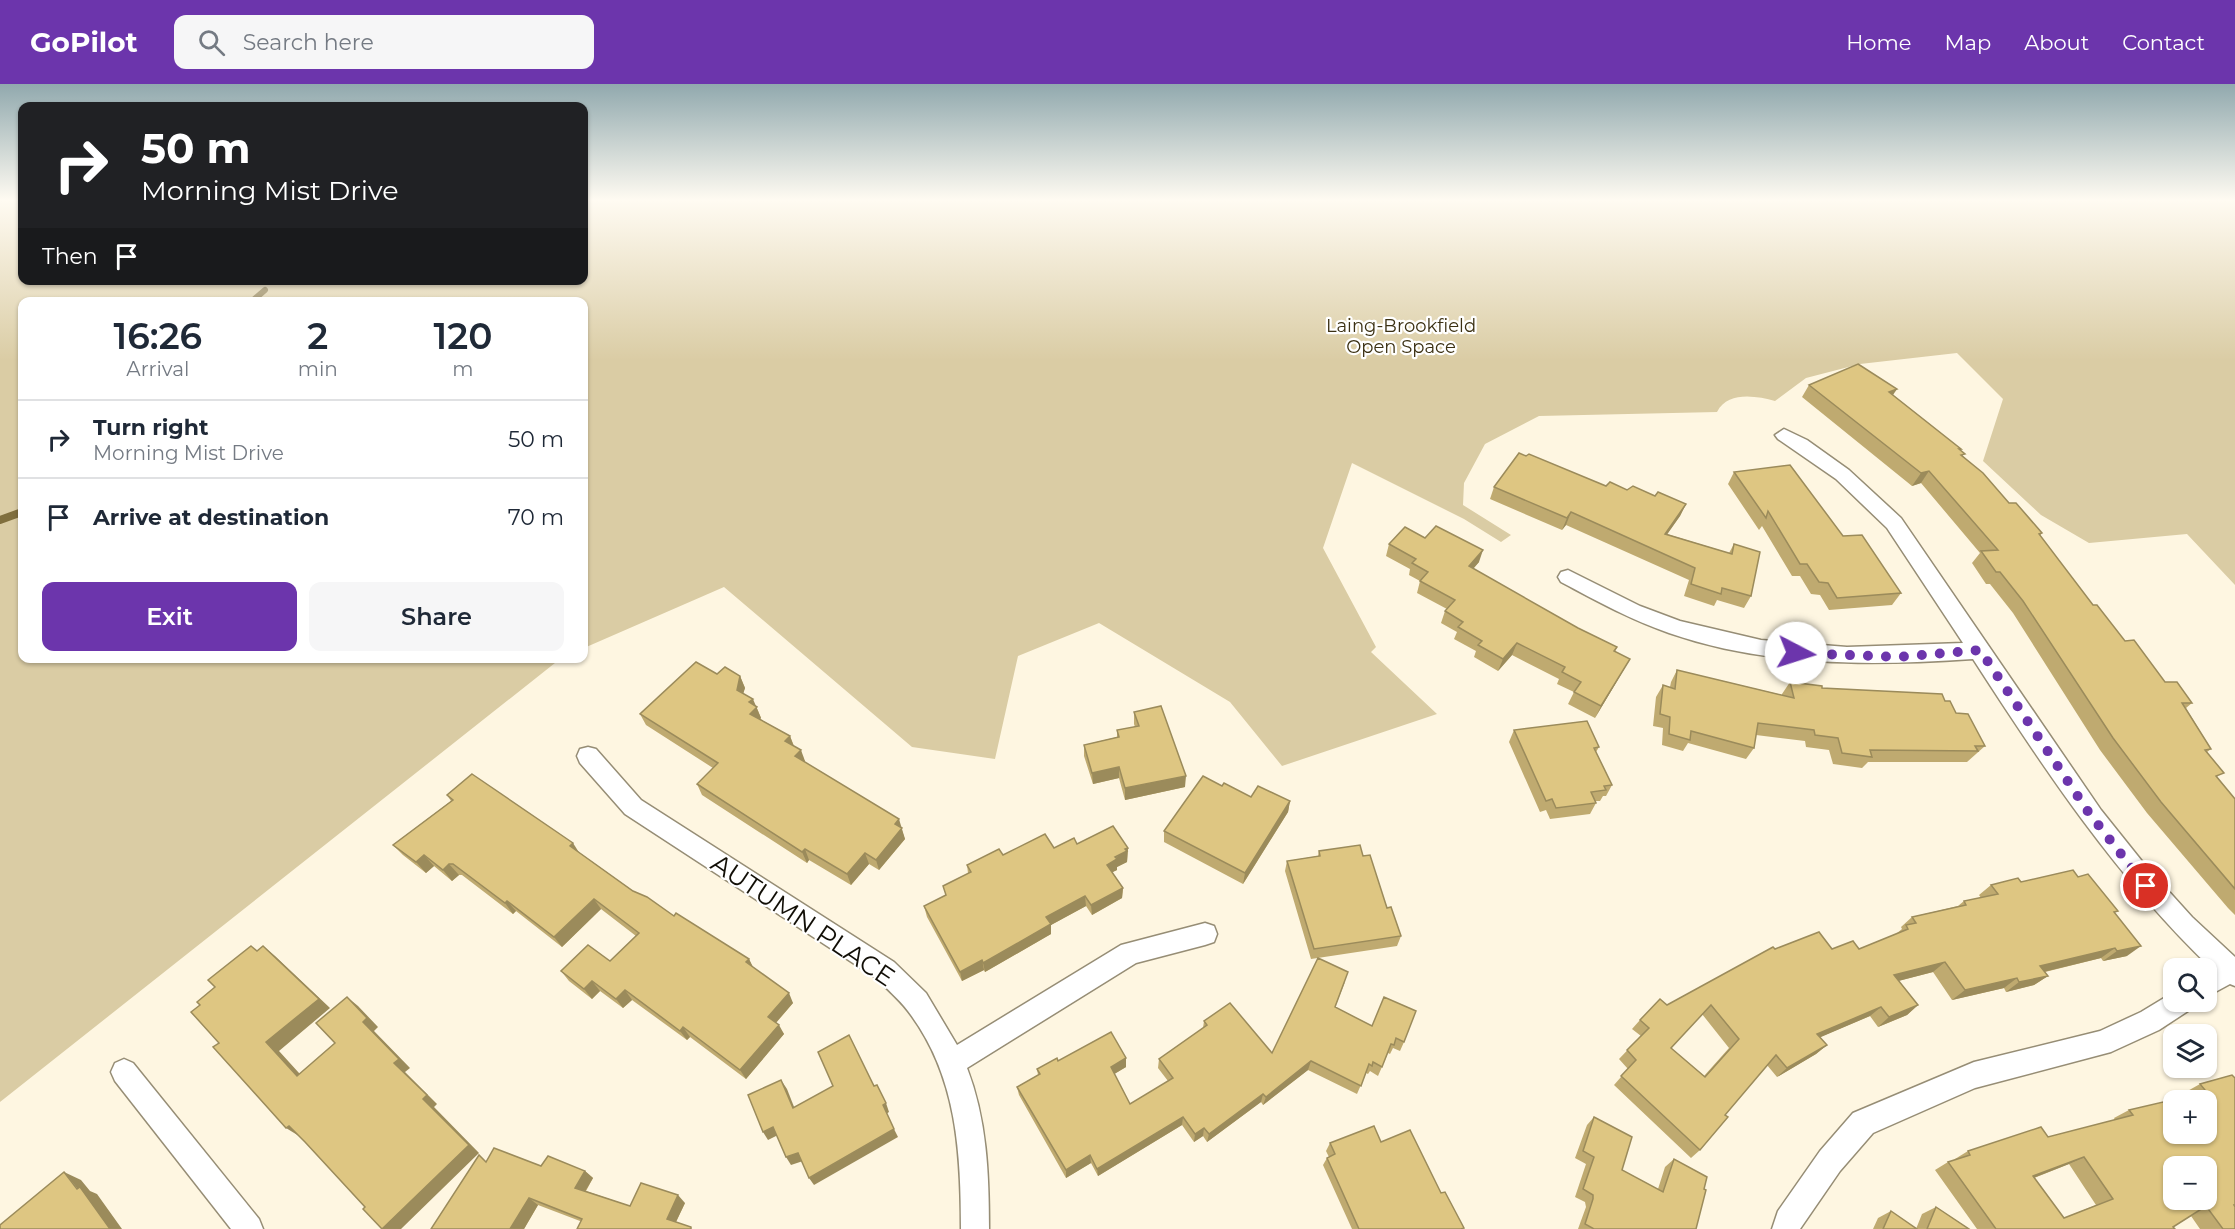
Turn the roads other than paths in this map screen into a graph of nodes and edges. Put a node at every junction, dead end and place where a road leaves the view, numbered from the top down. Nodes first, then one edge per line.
1 (1784, 435) dead end
2 (1568, 577) dead end
3 (1980, 650) junction
4 (588, 756) dead end
5 (1204, 934) dead end
6 (2233, 972) edge
7 (2217, 980) edge
8 (2164, 1012) edge
9 (953, 1062) junction
10 (124, 1072) dead end
11 (249, 1229) edge
12 (975, 1229) edge
13 (1786, 1229) edge

1 - 3 street
2 - 3 street
3 - 6 street
4 - 9 street, AUTUMN PLACE
5 - 9 street
6 - 7 street
8 - 13 street
9 - 12 street, AUTUMN PLACE
10 - 11 street

